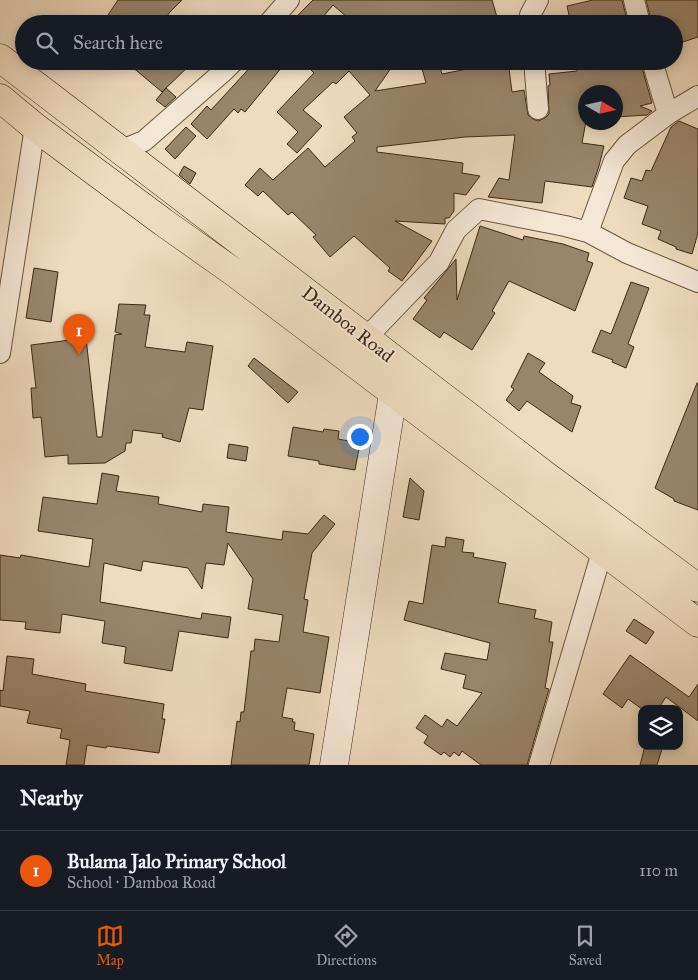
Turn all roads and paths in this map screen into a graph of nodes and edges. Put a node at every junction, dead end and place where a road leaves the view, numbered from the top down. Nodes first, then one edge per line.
1 (289, 0) edge
2 (538, 0) edge
3 (634, 0) edge
4 (276, 15) edge
5 (530, 15) edge
6 (638, 15) edge
7 (0, 58) edge
8 (15, 69) edge
9 (16, 70) edge
10 (225, 70) edge
11 (535, 70) edge
12 (655, 70) edge
13 (698, 96) edge
14 (0, 98) edge
15 (538, 109) dead end
16 (668, 114) junction
17 (35, 127) junction
18 (122, 150) junction
19 (588, 232) junction
20 (698, 282) edge
21 (367, 337) junction
22 (0, 353) edge
23 (408, 369) junction
24 (393, 394) junction
25 (602, 552) junction
26 (698, 588) edge
27 (698, 623) edge
28 (334, 765) edge
29 (539, 765) edge

1 - 4 street
2 - 5 street
3 - 6 street
7 - 8 main road, Damboa Road
9 - 18 main road, Damboa Road
10 - 18 street
11 - 15 street
12 - 16 street
13 - 16 street
14 - 17 main road, Damboa Road
16 - 19 street
17 - 22 street
17 - 24 main road, Damboa Road
18 - 21 main road, Damboa Road
19 - 20 street
19 - 21 street
21 - 23 main road, Damboa Road
23 - 24 street
23 - 26 main road, Damboa Road
24 - 25 main road, Damboa Road
24 - 28 street
25 - 27 main road, Damboa Road
25 - 29 street

